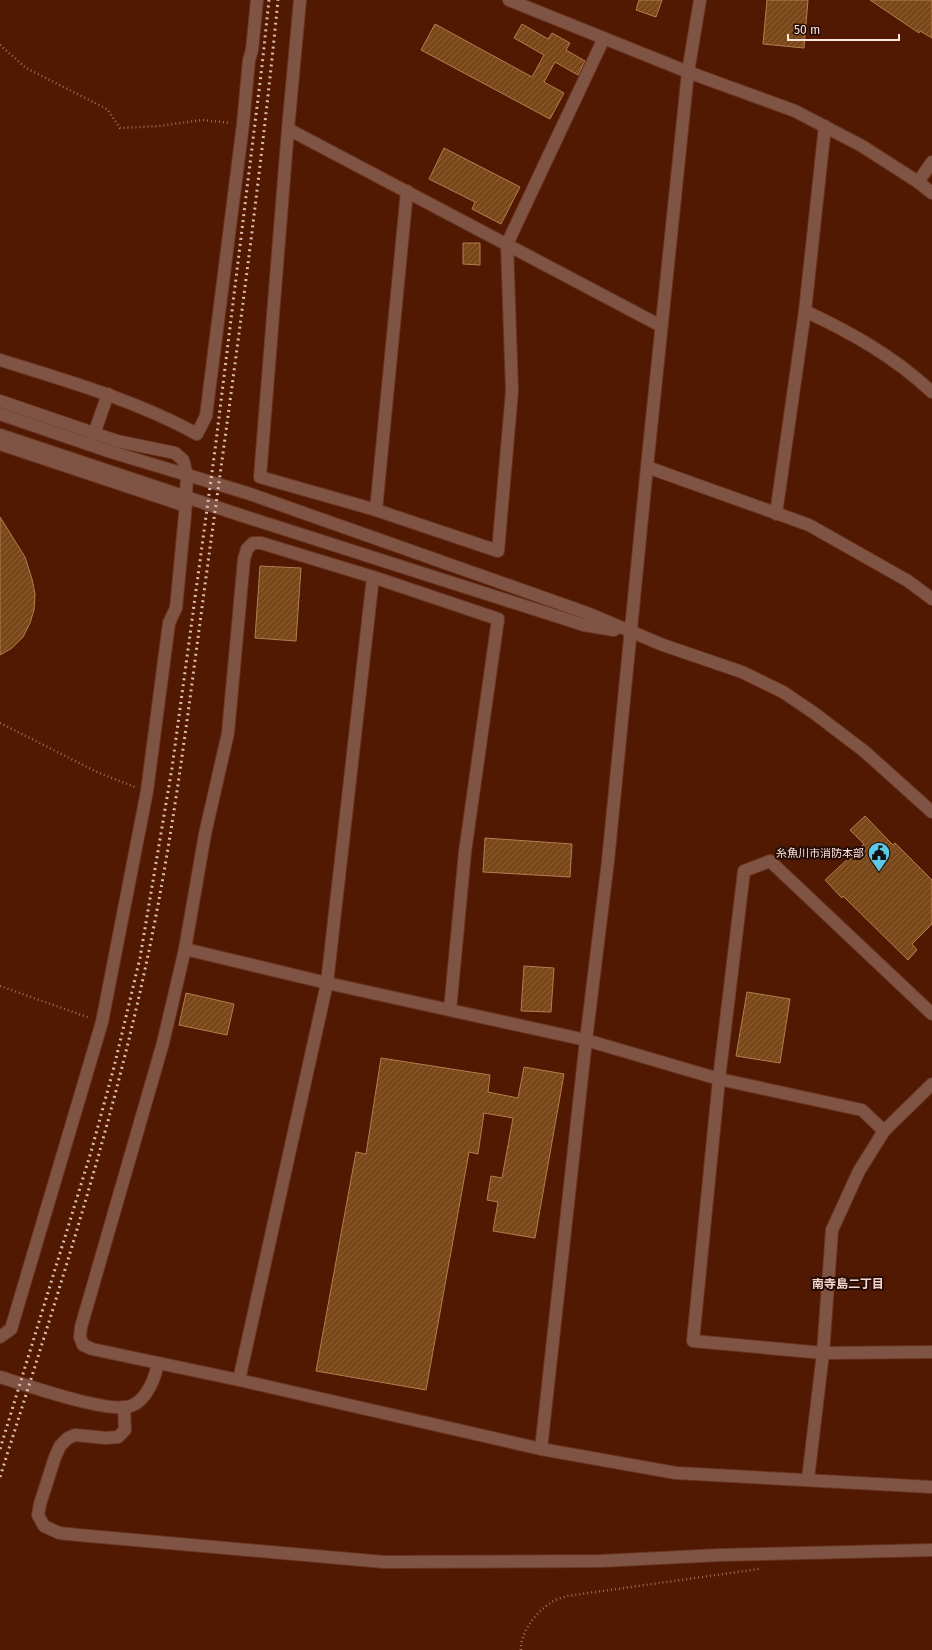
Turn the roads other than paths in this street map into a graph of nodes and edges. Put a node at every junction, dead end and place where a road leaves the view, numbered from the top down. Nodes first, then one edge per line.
1 (257, 0) edge
2 (300, 0) edge
3 (509, 0) edge
4 (700, 0) edge
5 (604, 38) junction
6 (688, 72) junction
7 (825, 126) junction
8 (288, 129) junction
9 (932, 162) edge
10 (918, 182) junction
11 (406, 191) junction
12 (932, 193) edge
13 (507, 244) junction
14 (805, 311) junction
15 (661, 326) junction
16 (0, 360) edge
17 (932, 392) edge
18 (108, 394) junction
19 (0, 401) edge
20 (0, 414) edge
21 (94, 434) junction
22 (0, 435) edge
23 (0, 444) edge
24 (646, 466) junction
25 (187, 475) junction
26 (186, 501) junction
27 (376, 510) junction
28 (776, 514) junction
29 (373, 577) junction
30 (932, 599) edge
31 (631, 632) junction
32 (932, 812) edge
33 (185, 949) junction
34 (327, 983) junction
35 (450, 1010) junction
36 (932, 1014) edge
37 (586, 1040) junction
38 (719, 1080) junction
39 (932, 1084) edge
40 (884, 1131) junction
41 (0, 1337) edge
42 (932, 1352) edge
43 (822, 1353) junction
44 (158, 1363) junction
45 (0, 1377) edge
46 (240, 1380) junction
47 (124, 1407) junction
48 (541, 1449) junction
49 (808, 1479) junction
50 (932, 1487) edge
51 (932, 1550) edge

1 - 18 street
2 - 8 street
3 - 5 street
4 - 6 street
5 - 6 street
5 - 13 street
6 - 7 street
6 - 15 street
7 - 10 street
7 - 14 street
8 - 11 street
8 - 27 street
9 - 10 street
10 - 12 street
11 - 13 street
11 - 27 street
13 - 15 street
13 - 27 street
14 - 17 street
14 - 28 street
15 - 24 street
16 - 18 street
18 - 21 street
19 - 21 street
20 - 25 street
21 - 25 street
22 - 26 street
23 - 26 street
24 - 28 street
24 - 31 street
25 - 26 street
25 - 31 street
26 - 31 street
26 - 41 street
28 - 30 street
29 - 33 street
29 - 34 street
29 - 35 street
31 - 32 street
31 - 37 street
33 - 34 street
33 - 44 street
34 - 35 street
34 - 46 street
35 - 37 street
36 - 38 street
37 - 38 street
37 - 48 street
38 - 40 street
38 - 43 street
39 - 40 street
40 - 43 street
42 - 43 street
43 - 49 street
44 - 46 street
44 - 47 street
45 - 47 street
46 - 48 street
47 - 51 street
48 - 49 street
49 - 50 street

